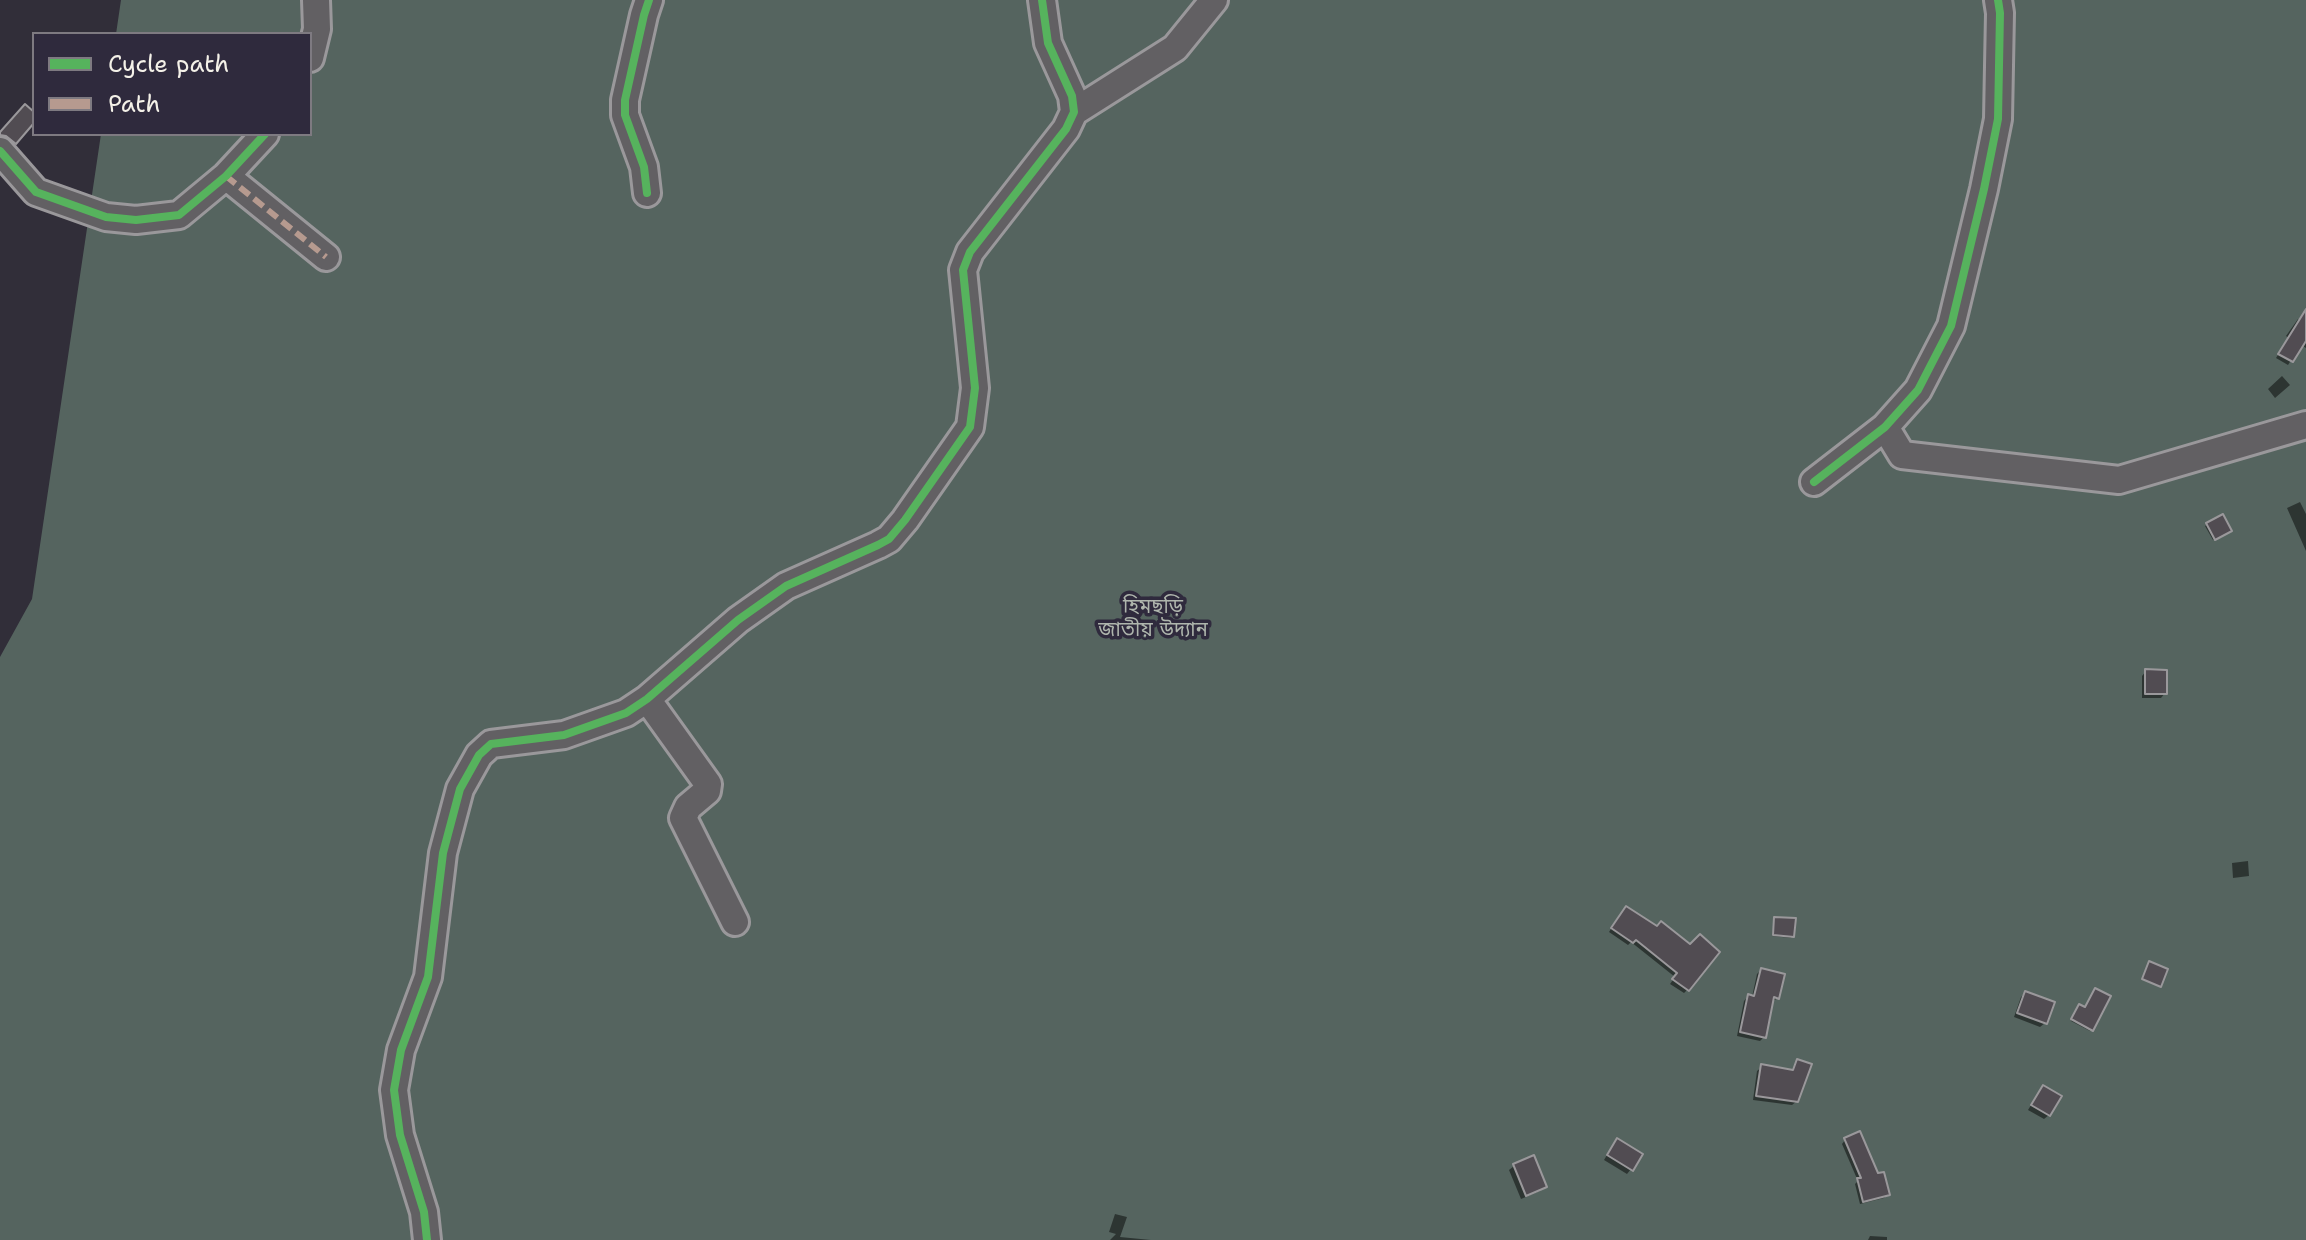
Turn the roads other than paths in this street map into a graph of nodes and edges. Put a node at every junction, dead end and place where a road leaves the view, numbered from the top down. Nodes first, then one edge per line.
1 (316, 0) edge
2 (649, 0) edge
3 (1042, 0) edge
4 (1214, 0) edge
5 (1998, 0) edge
6 (312, 50) edge
7 (1074, 112) junction
8 (263, 136) edge
9 (0, 151) edge
10 (226, 176) junction
11 (647, 193) dead end
12 (326, 257) dead end
13 (2306, 425) edge
14 (1885, 427) junction
15 (1814, 482) dead end
16 (647, 699) junction
17 (735, 922) dead end
18 (427, 1240) edge

1 - 6 street
2 - 11 street
3 - 7 street
4 - 7 street
5 - 14 street
7 - 16 street
8 - 10 street
9 - 10 street
10 - 12 street
13 - 14 street
14 - 15 street
16 - 17 street
16 - 18 street

